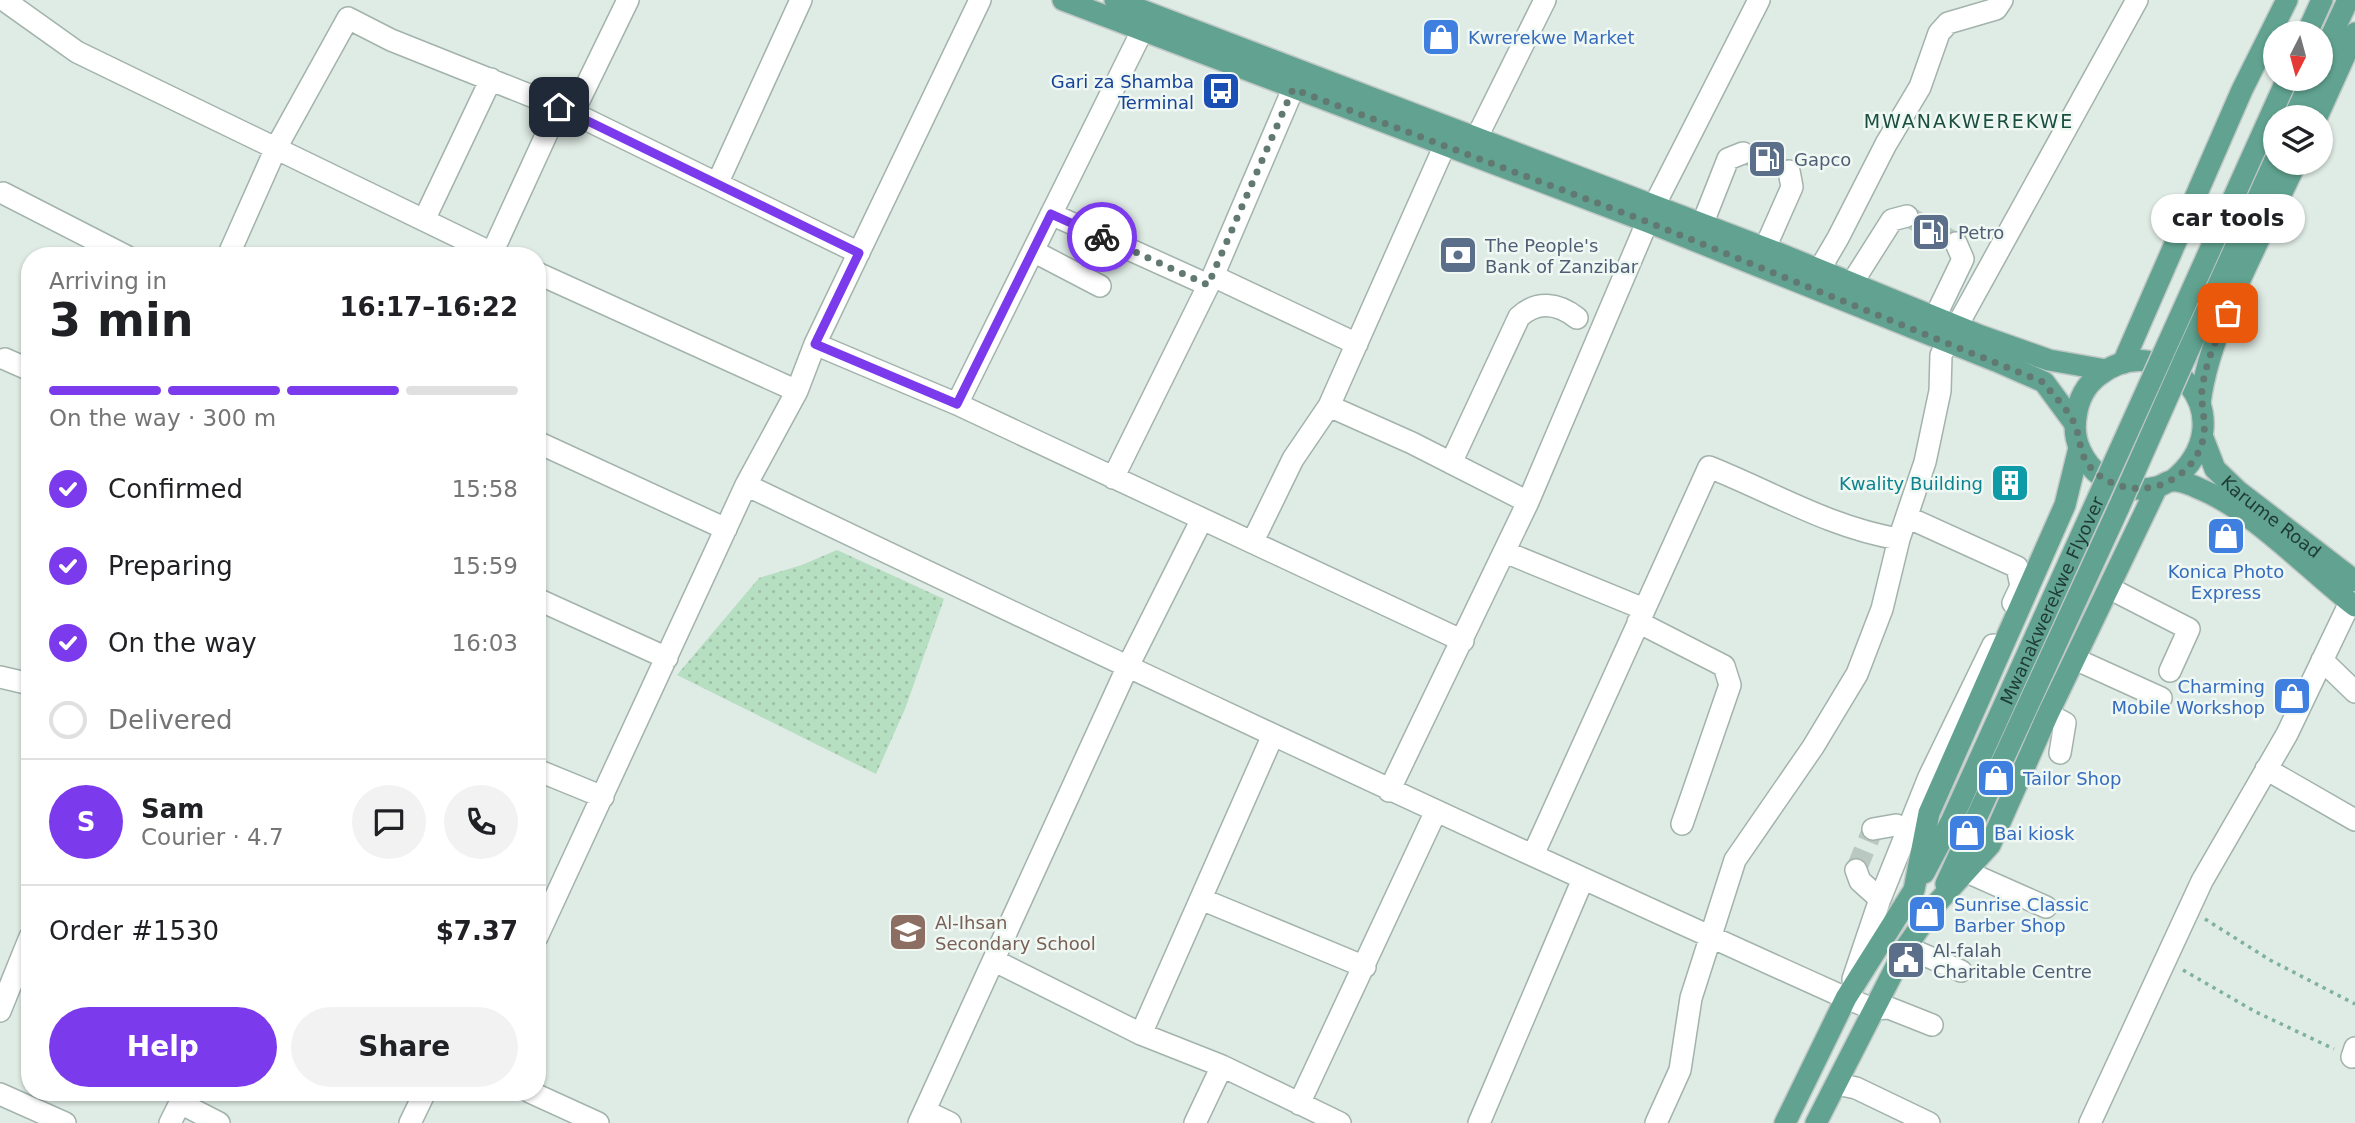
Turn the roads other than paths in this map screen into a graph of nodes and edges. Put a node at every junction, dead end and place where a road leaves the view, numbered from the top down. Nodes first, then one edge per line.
1 (4, 0) edge
2 (628, 0) edge
3 (801, 0) edge
4 (979, 0) edge
5 (1063, 0) edge
6 (1115, 0) edge
7 (1545, 0) edge
8 (1759, 0) edge
9 (2002, 0) edge
10 (2137, 0) edge
11 (2287, 0) edge
12 (2322, 0) edge
13 (2347, 0) edge
14 (352, 9) edge
15 (2312, 21) edge
16 (1142, 31) junction
17 (2333, 31) edge
18 (2355, 33) edge
19 (491, 79) junction
20 (1293, 89) junction
21 (2282, 91) edge
22 (2322, 105) edge
23 (566, 110) junction
24 (1476, 139) junction
25 (1444, 147) junction
26 (276, 148) junction
27 (1743, 153) dead end
28 (1789, 171) dead end
29 (2268, 175) edge
30 (2291, 175) edge
31 (718, 182) junction
32 (3, 193) dead end
33 (1051, 214) junction
34 (1651, 214) junction
35 (1907, 216) dead end
36 (424, 220) junction
37 (1703, 225) junction
38 (1956, 243) dead end
39 (108, 247) edge
40 (232, 247) edge
41 (480, 247) edge
42 (498, 247) edge
43 (1765, 248) junction
44 (1033, 251) junction
45 (859, 253) junction
46 (546, 277) edge
47 (1814, 277) junction
48 (1211, 281) junction
49 (1852, 283) junction
50 (1100, 286) dead end
51 (1936, 315) junction
52 (1577, 318) dead end
53 (1952, 332) junction
54 (815, 344) junction
55 (1357, 344) junction
56 (5, 359) dead end
57 (21, 366) edge
58 (2115, 366) junction
59 (797, 391) junction
60 (2200, 403) junction
61 (957, 404) junction
62 (1329, 406) junction
63 (2075, 424) junction
64 (2203, 438) junction
65 (546, 446) edge
66 (2079, 448) junction
67 (1451, 463) junction
68 (1113, 478) junction
69 (2165, 484) junction
70 (746, 485) junction
71 (1528, 502) junction
72 (1907, 517) junction
73 (1202, 519) junction
74 (726, 528) junction
75 (1899, 539) junction
76 (1253, 541) junction
77 (1505, 552) junction
78 (2109, 588) junction
79 (2354, 595) edge
80 (546, 602) edge
81 (1641, 616) junction
82 (1463, 641) junction
83 (667, 658) junction
84 (2075, 659) junction
85 (2322, 660) junction
86 (1127, 668) junction
87 (2170, 671) dead end
88 (0, 677) edge
89 (21, 682) edge
90 (2355, 692) edge
91 (2161, 698) dead end
92 (2048, 714) junction
93 (1273, 735) junction
94 (2060, 753) dead end
95 (2266, 769) junction
96 (546, 774) edge
97 (1389, 791) junction
98 (603, 797) junction
99 (1436, 811) junction
100 (2354, 816) edge
101 (1682, 824) dead end
102 (1873, 829) dead end
103 (1908, 831) junction
104 (1533, 855) junction
105 (1856, 870) dead end
106 (1967, 872) junction
107 (1583, 879) junction
108 (1914, 890) junction
109 (1201, 899) junction
110 (1880, 899) junction
111 (1937, 903) junction
112 (2046, 907) dead end
113 (546, 917) edge
114 (1712, 937) junction
115 (1906, 947) junction
116 (21, 960) edge
117 (995, 961) junction
118 (1365, 967) junction
119 (1961, 971) dead end
120 (1846, 998) junction
121 (1873, 1009) junction
122 (0, 1011) edge
123 (1932, 1025) dead end
124 (1141, 1034) junction
125 (1222, 1066) junction
126 (1837, 1084) junction
127 (0, 1094) edge
128 (546, 1099) edge
129 (185, 1101) edge
130 (190, 1101) edge
131 (421, 1101) edge
132 (1299, 1104) junction
133 (922, 1117) edge
134 (65, 1123) edge
135 (170, 1123) edge
136 (219, 1123) edge
137 (410, 1123) edge
138 (598, 1123) edge
139 (950, 1123) edge
140 (1195, 1123) edge
141 (1340, 1123) edge
142 (1479, 1123) edge
143 (1656, 1123) edge
144 (1785, 1123) edge
145 (1816, 1123) edge
146 (1929, 1123) edge
147 (2090, 1123) edge

1 - 26 street
2 - 23 street
3 - 31 street
4 - 45 street
5 - 16 main road
6 - 24 main road
7 - 24 street
8 - 34 street
9 - 47 street
10 - 53 street
11 - 58 main road
12 - 15 main road
13 - 17 main road
14 - 19 street
14 - 26 street
16 - 20 main road
16 - 33 street
18 - 22 main road
19 - 23 street
19 - 36 street
20 - 25 main road
20 - 48 street
21 - 108 main road, Mwanakwerekwe Flyover, bridge
23 - 31 street
23 - 42 street
24 - 34 main road
25 - 34 main road
25 - 55 street
26 - 36 street
26 - 40 street
27 - 37 street
28 - 43 street
29 - 111 main road, Mwanakwerekwe Flyover, bridge
30 - 60 main road
31 - 45 street
32 - 39 street
33 - 44 street
33 - 48 street
34 - 37 main road
34 - 47 main road
34 - 71 street
35 - 49 street
36 - 41 street
37 - 43 main road
38 - 51 street
43 - 47 main road
44 - 50 street
44 - 61 street
45 - 54 street
46 - 59 street
47 - 49 main road
47 - 53 main road
48 - 55 street
48 - 68 street
49 - 51 main road
51 - 53 main road
52 - 67 street
53 - 58 main road
53 - 63 main road
53 - 72 street
54 - 59 street
54 - 61 street
55 - 62 street
56 - 57 street
58 - 60 main road
58 - 63 main road
59 - 70 street
60 - 64 main road
61 - 68 street
62 - 67 street
62 - 76 street
63 - 66 main road
64 - 69 main road
64 - 79 main road, Karume Road
65 - 74 street
66 - 69 main road
66 - 108 main road
67 - 71 street
68 - 73 street
69 - 78 main road
69 - 79 main road
70 - 74 street
70 - 86 street
71 - 77 street
72 - 75 street
72 - 103 street
73 - 76 street
73 - 86 street
74 - 83 street
75 - 81 street
75 - 114 street
76 - 82 street
77 - 81 street
77 - 82 street
78 - 84 main road
78 - 87 street
79 - 85 street
80 - 83 street
81 - 101 street
81 - 104 street
82 - 97 street
83 - 98 street
84 - 91 street
84 - 92 main road
85 - 90 street
85 - 95 street
86 - 93 street
86 - 117 street
88 - 89 street
92 - 94 street
92 - 106 main road
93 - 97 street
93 - 109 street
95 - 100 street
95 - 147 street
96 - 98 street
97 - 99 street
98 - 113 street
99 - 104 street
99 - 118 street
102 - 103 street
103 - 110 street
104 - 107 street
105 - 110 street
106 - 111 main road
106 - 112 street
107 - 114 street
107 - 142 street
108 - 120 main road, Mwanakwerekwe Flyover
109 - 118 street
109 - 124 street
110 - 120 street
111 - 115 main road
114 - 120 street
114 - 143 street
115 - 119 street
115 - 121 main road
116 - 122 street
117 - 124 street
117 - 133 street
118 - 132 street
120 - 121 street
120 - 144 main road, Mwanakwerekwe Flyover
121 - 123 street
121 - 126 main road
124 - 125 street
125 - 132 street
125 - 140 street
126 - 145 main road
126 - 146 street
127 - 134 street
128 - 138 street
129 - 135 street
130 - 136 street
131 - 137 street
132 - 141 street
133 - 139 street

